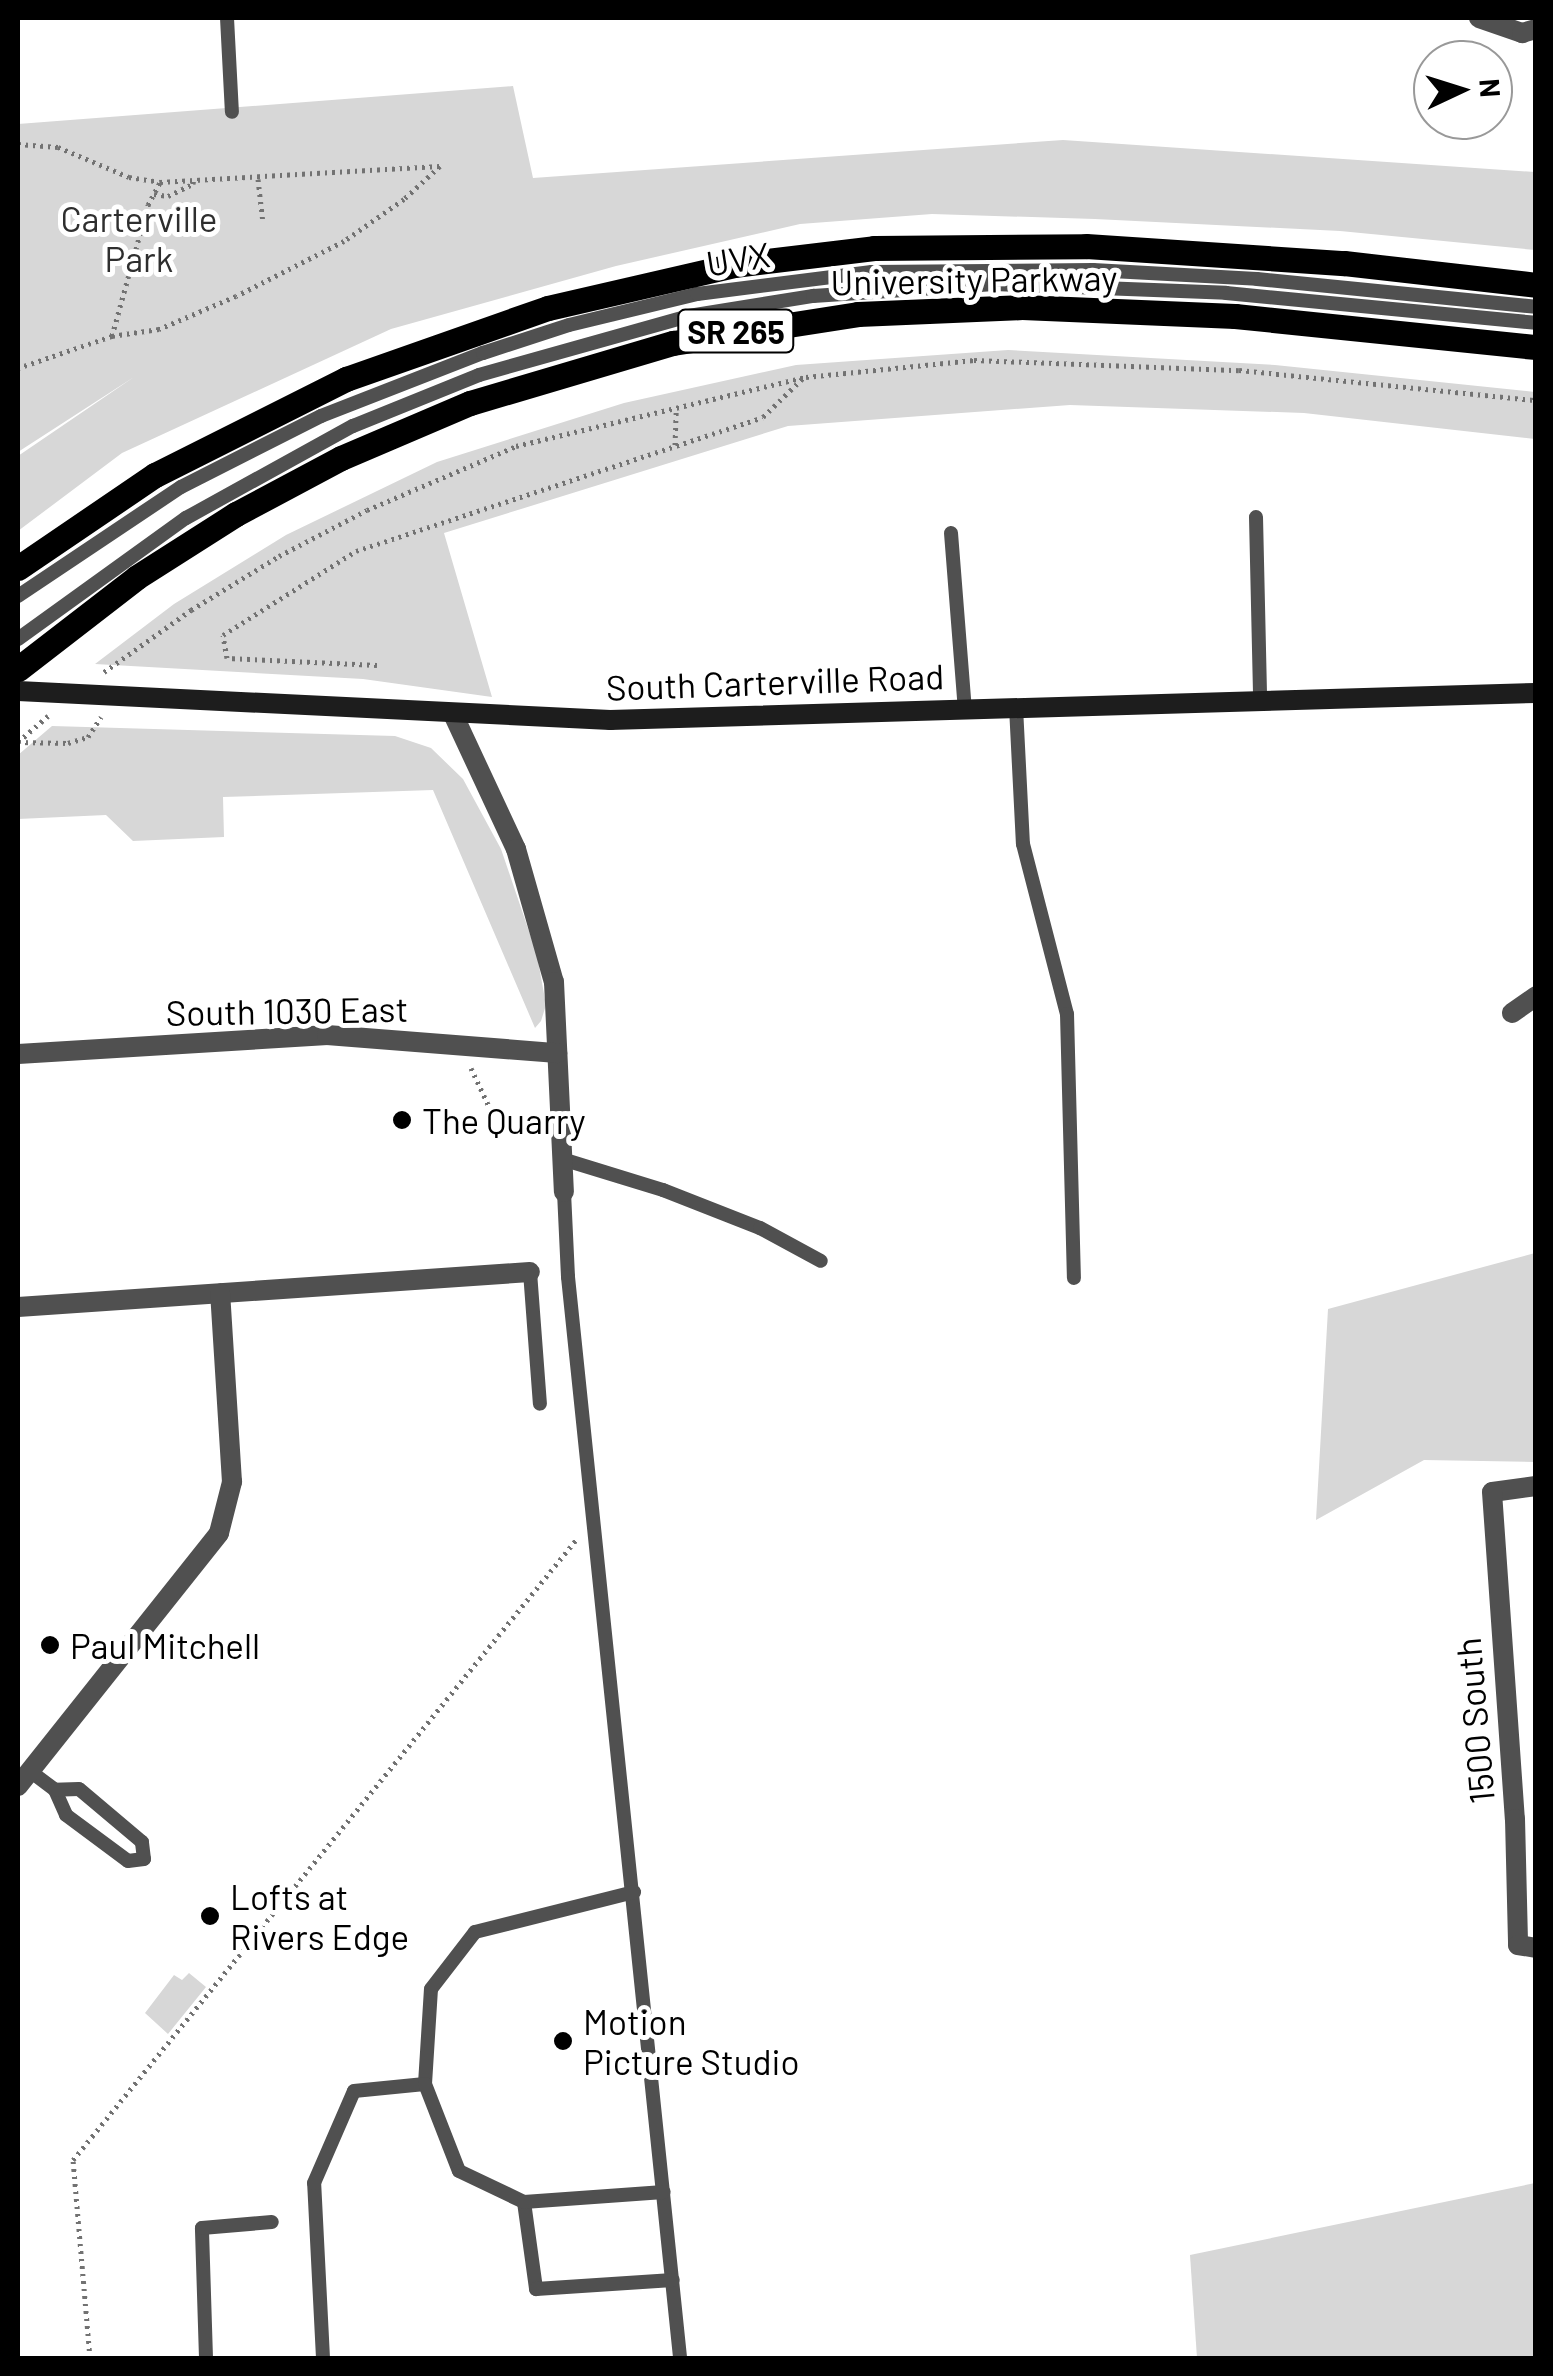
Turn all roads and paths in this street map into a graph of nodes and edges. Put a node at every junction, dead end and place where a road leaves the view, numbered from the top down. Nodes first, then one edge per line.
1 (228, 18) edge
2 (1479, 18) edge
3 (1536, 29) edge
4 (232, 112) dead end
5 (18, 144) edge
6 (194, 177) junction
7 (258, 179) dead end
8 (160, 182) junction
9 (154, 194) junction
10 (263, 223) dead end
11 (1536, 285) edge
12 (1536, 307) edge
13 (1536, 324) edge
14 (112, 336) junction
15 (1536, 347) edge
16 (18, 368) edge
17 (806, 376) junction
18 (1536, 400) edge
19 (676, 408) junction
20 (675, 446) junction
21 (1256, 517) dead end
22 (951, 533) dead end
23 (18, 568) edge
24 (18, 596) edge
25 (18, 640) edge
26 (377, 666) dead end
27 (18, 669) edge
28 (96, 678) dead end
29 (18, 691) edge
30 (1536, 694) edge
31 (1260, 699) junction
32 (1016, 707) junction
33 (965, 709) junction
34 (55, 710) dead end
35 (453, 714) junction
36 (101, 717) dead end
37 (18, 742) edge
38 (1536, 996) edge
39 (1512, 1013) dead end
40 (459, 1043) junction
41 (557, 1053) junction
42 (18, 1054) edge
43 (493, 1115) dead end
44 (562, 1159) junction
45 (564, 1192) joint
46 (821, 1261) dead end
47 (530, 1272) joint
48 (1074, 1278) dead end
49 (220, 1293) junction
50 (18, 1306) edge
51 (540, 1404) dead end
52 (1536, 1486) edge
53 (574, 1522) dead end
54 (22, 1773) edge
55 (56, 1790) junction
56 (634, 1892) junction
57 (1527, 1947) edge
58 (425, 2084) junction
59 (664, 2192) junction
60 (524, 2202) junction
61 (272, 2222) dead end
62 (673, 2280) junction
63 (90, 2358) edge
64 (206, 2358) edge
65 (323, 2358) edge
66 (680, 2358) edge

1 - 4 lane
2 - 3 street
5 - 8 path
6 - 8 path
6 - 9 path
6 - 14 path
7 - 10 path
8 - 9 path
9 - 14 path
11 - 23 main road, University Parkway / SR 265
12 - 24 lane, UVX
13 - 25 lane
14 - 16 path
15 - 27 main road, University Parkway / SR 265
17 - 18 path
17 - 19 path
17 - 20 path
19 - 20 path
19 - 28 path
20 - 26 path
21 - 31 lane
22 - 33 lane
29 - 35 street, South Carterville Road
30 - 31 street, South Carterville Road
31 - 32 street, South Carterville Road
32 - 33 street, South Carterville Road
32 - 48 lane
33 - 35 street, South Carterville Road
34 - 37 path
35 - 41 street
36 - 37 path
38 - 39 street
40 - 41 street, South 1030 East
40 - 42 street, South 1030 East
40 - 43 path
41 - 44 street
44 - 45 street
44 - 46 lane
45 - 56 lane
47 - 49 street
47 - 51 lane
49 - 50 street
49 - 54 street
52 - 57 street, 1500 South
53 - 63 path
54 - 55 lane
55 - 55 lane
56 - 58 lane
56 - 59 lane
58 - 60 lane
58 - 65 lane
59 - 60 lane
59 - 62 lane
60 - 62 lane
61 - 64 lane
62 - 66 lane

